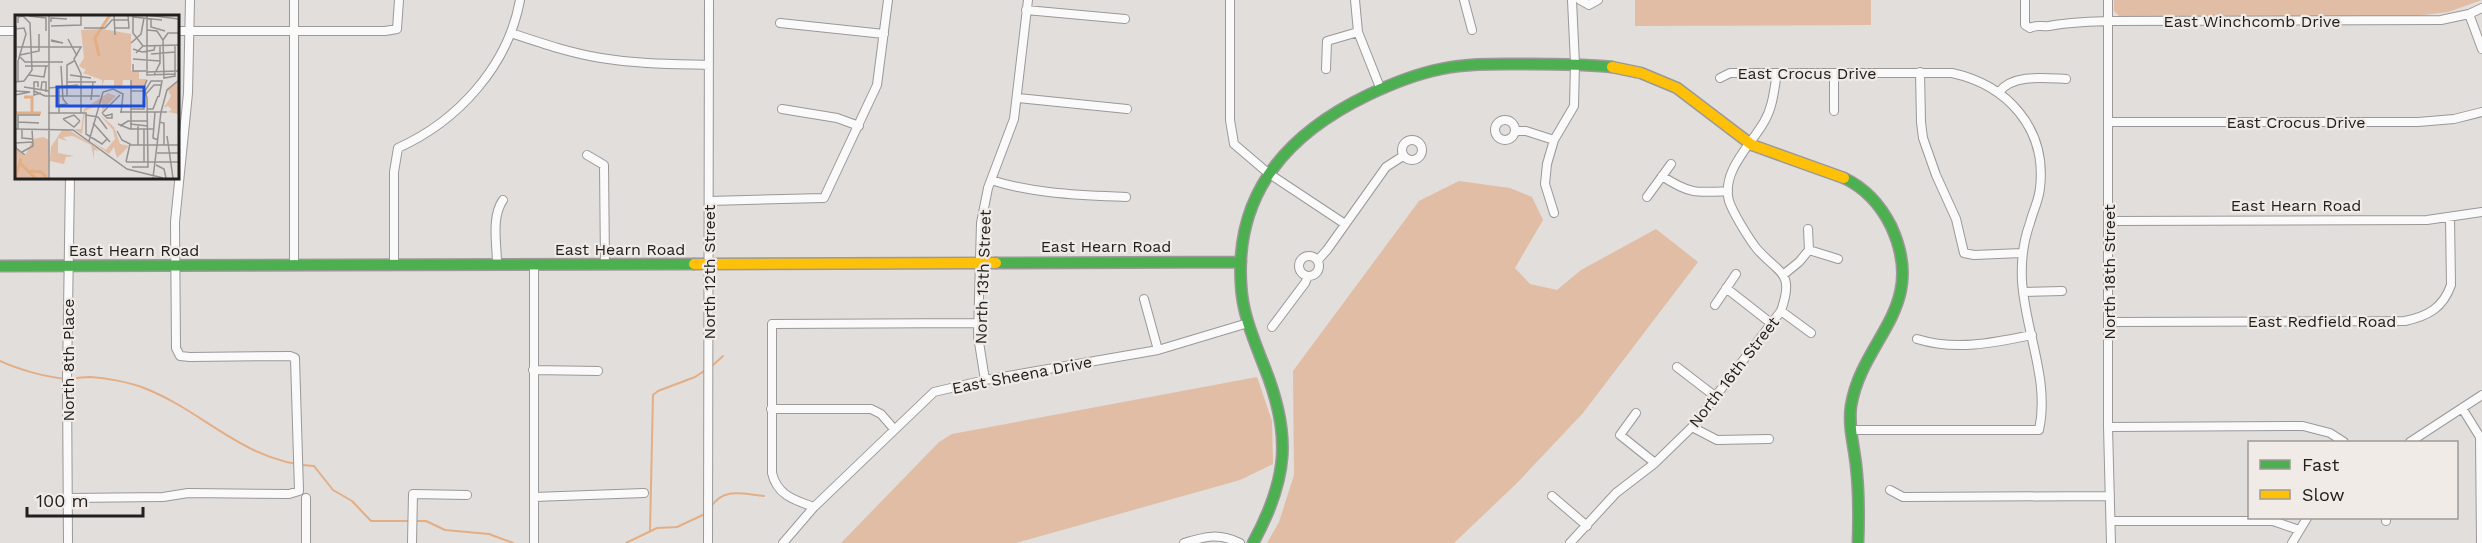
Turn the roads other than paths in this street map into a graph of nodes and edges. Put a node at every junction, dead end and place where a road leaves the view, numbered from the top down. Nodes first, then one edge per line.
1 (189, 0) edge
2 (294, 0) edge
3 (399, 0) edge
4 (520, 0) edge
5 (708, 0) edge
6 (888, 0) edge
7 (1028, 0) edge
8 (1230, 0) edge
9 (1355, 0) edge
10 (1464, 0) edge
11 (1572, 0) edge
12 (1580, 0) edge
13 (1598, 0) edge
14 (2025, 0) edge
15 (2108, 0) edge
16 (2482, 8) edge
17 (1026, 10) junction
18 (2469, 14) junction
19 (1125, 19) dead end
20 (2108, 21) junction
21 (780, 23) dead end
22 (1472, 30) dead end
23 (178, 31) edge
24 (190, 32) junction
25 (295, 32) junction
26 (1358, 32) junction
27 (511, 33) junction
28 (884, 34) junction
29 (2482, 49) edge
30 (1575, 64) junction
31 (709, 65) junction
32 (1326, 69) dead end
33 (1920, 72) junction
34 (1777, 73) junction
35 (1834, 73) junction
36 (1720, 78) dead end
37 (2066, 79) dead end
38 (1381, 90) junction
39 (1999, 92) junction
40 (1018, 98) junction
41 (782, 109) dead end
42 (1127, 109) dead end
43 (1834, 111) dead end
44 (2482, 112) edge
45 (2109, 122) junction
46 (859, 126) junction
47 (1515, 131) dead end
48 (1554, 140) junction
49 (1750, 144) junction
50 (587, 155) dead end
51 (1403, 156) dead end
52 (1671, 164) dead end
53 (1268, 173) junction
54 (1662, 177) junction
55 (70, 178) edge
56 (991, 180) junction
57 (1728, 191) junction
58 (1125, 197) dead end
59 (1647, 197) dead end
60 (503, 200) dead end
61 (708, 201) junction
62 (2482, 212) edge
63 (1554, 213) dead end
64 (2450, 217) junction
65 (2109, 221) junction
66 (1345, 224) junction
67 (1808, 229) dead end
68 (1809, 250) junction
69 (2022, 253) junction
70 (1838, 259) dead end
71 (1318, 260) junction
72 (980, 261) junction
73 (1241, 262) junction
74 (496, 264) junction
75 (534, 264) junction
76 (605, 264) junction
77 (709, 264) junction
78 (70, 265) junction
79 (176, 265) junction
80 (294, 265) junction
81 (394, 265) junction
82 (0, 266) edge
83 (1736, 274) dead end
84 (1783, 275) junction
85 (1308, 276) junction
86 (1726, 288) junction
87 (2062, 291) dead end
88 (2023, 292) junction
89 (1144, 299) dead end
90 (1715, 305) dead end
91 (1781, 311) junction
92 (2108, 322) junction
93 (978, 323) junction
94 (1248, 323) junction
95 (1772, 324) junction
96 (1272, 327) dead end
97 (1811, 333) dead end
98 (2032, 335) junction
99 (1917, 339) dead end
100 (1158, 350) junction
101 (1677, 367) dead end
102 (533, 370) junction
103 (598, 371) dead end
104 (985, 380) junction
105 (2482, 395) edge
106 (1716, 397) junction
107 (2462, 408) junction
108 (771, 410) junction
109 (1636, 413) dead end
110 (1692, 427) junction
111 (2108, 427) junction
112 (894, 429) junction
113 (1851, 430) junction
114 (1769, 439) dead end
115 (2342, 441) edge
116 (2412, 441) edge
117 (1655, 463) junction
118 (1890, 490) dead end
119 (644, 493) dead end
120 (467, 495) dead end
121 (1552, 496) dead end
122 (2110, 496) junction
123 (534, 497) junction
124 (68, 498) junction
125 (306, 498) dead end
126 (814, 507) junction
127 (2306, 519) edge
128 (2111, 521) junction
129 (1587, 526) junction
130 (2299, 530) junction
131 (68, 543) edge
132 (306, 543) edge
133 (412, 543) edge
134 (534, 543) edge
135 (708, 543) edge
136 (783, 543) edge
137 (1184, 543) edge
138 (1240, 543) edge
139 (1253, 543) edge
140 (1570, 543) edge
141 (1858, 543) edge
142 (2111, 543) edge
143 (2292, 543) edge
144 (2481, 543) edge

1 - 24 street
2 - 25 street
3 - 25 street
4 - 27 street
5 - 31 street, North 12th Street
6 - 28 street
7 - 17 street, North 13th Street
8 - 53 street
9 - 26 street
10 - 22 street
11 - 30 street
12 - 13 street
14 - 20 street, East Winchcomb Drive
15 - 20 street, North 18th Street
16 - 18 street, East Winchcomb Drive
17 - 19 street
17 - 40 street, North 13th Street
18 - 20 street, East Winchcomb Drive
18 - 29 street
20 - 45 street, North 18th Street
21 - 28 street
23 - 24 street
24 - 25 street
24 - 79 street
25 - 80 street
26 - 32 street
26 - 38 street
27 - 31 street
27 - 81 street
28 - 46 street
30 - 38 street
30 - 48 street
30 - 49 street
31 - 61 street, North 12th Street
33 - 35 street, East Crocus Drive
33 - 39 street, East Crocus Drive
33 - 69 street
34 - 35 street, East Crocus Drive
34 - 36 street, East Crocus Drive
34 - 49 street
35 - 43 street
37 - 39 street
38 - 53 street
39 - 69 street, East Crocus Drive
40 - 42 street
40 - 56 street, North 13th Street
41 - 46 street
44 - 45 street, East Crocus Drive
45 - 65 street, North 18th Street
46 - 61 street
47 - 48 street
48 - 63 street
49 - 57 street
49 - 113 street
50 - 76 street
51 - 66 street
52 - 54 street
53 - 66 street
53 - 73 street
54 - 57 street
54 - 59 street
55 - 78 street, North 8th Place
56 - 58 street
56 - 72 street, North 13th Street
57 - 84 street
60 - 74 street
61 - 77 street, North 12th Street
62 - 64 street, East Hearn Road
64 - 65 street, East Hearn Road
64 - 92 street, East Redfield Road
65 - 92 street, North 18th Street
66 - 71 street
67 - 68 street
68 - 70 street
68 - 84 street
69 - 88 street, East Crocus Drive
71 - 85 street
71 - 85 street
72 - 73 street, East Hearn Road
72 - 77 street, East Hearn Road
72 - 93 street, North 13th Street
73 - 94 street
74 - 75 street, East Hearn Road
74 - 81 street, East Hearn Road
75 - 76 street, East Hearn Road
75 - 102 street
76 - 77 street, East Hearn Road
77 - 135 street, North 12th Street
78 - 79 street, East Hearn Road
78 - 82 street, East Hearn Road
78 - 124 street, North 8th Place
79 - 80 street, East Hearn Road
79 - 124 street
80 - 81 street, East Hearn Road
83 - 86 street
84 - 91 street, North 16th Street
85 - 96 street
86 - 90 street
86 - 95 street
87 - 88 street
88 - 98 street, East Crocus Drive
89 - 100 street
91 - 95 street, North 16th Street
91 - 97 street
92 - 111 street, North 18th Street
93 - 104 street, North 13th Street
93 - 108 street
94 - 100 street, East Sheena Drive
94 - 139 street
95 - 106 street, North 16th Street
98 - 99 street
98 - 113 street
100 - 104 street, East Sheena Drive
101 - 106 street
102 - 103 street
102 - 123 street
104 - 112 street, East Sheena Drive
105 - 107 street
106 - 110 street, North 16th Street
107 - 116 street
107 - 144 street
108 - 112 street
108 - 126 street
109 - 117 street
110 - 114 street
110 - 117 street, North 16th Street
111 - 115 street
111 - 122 street, North 18th Street
112 - 126 street, East Sheena Drive
113 - 141 street
117 - 129 street, North 16th Street
118 - 122 street
119 - 123 street
120 - 133 street
121 - 129 street
122 - 128 street, North 18th Street
123 - 134 street
124 - 131 street, North 8th Place
125 - 132 street
126 - 136 street, East Sheena Drive
127 - 130 street
128 - 130 street
128 - 142 street, North 18th Street
129 - 140 street, North 16th Street
130 - 143 street
137 - 138 street

